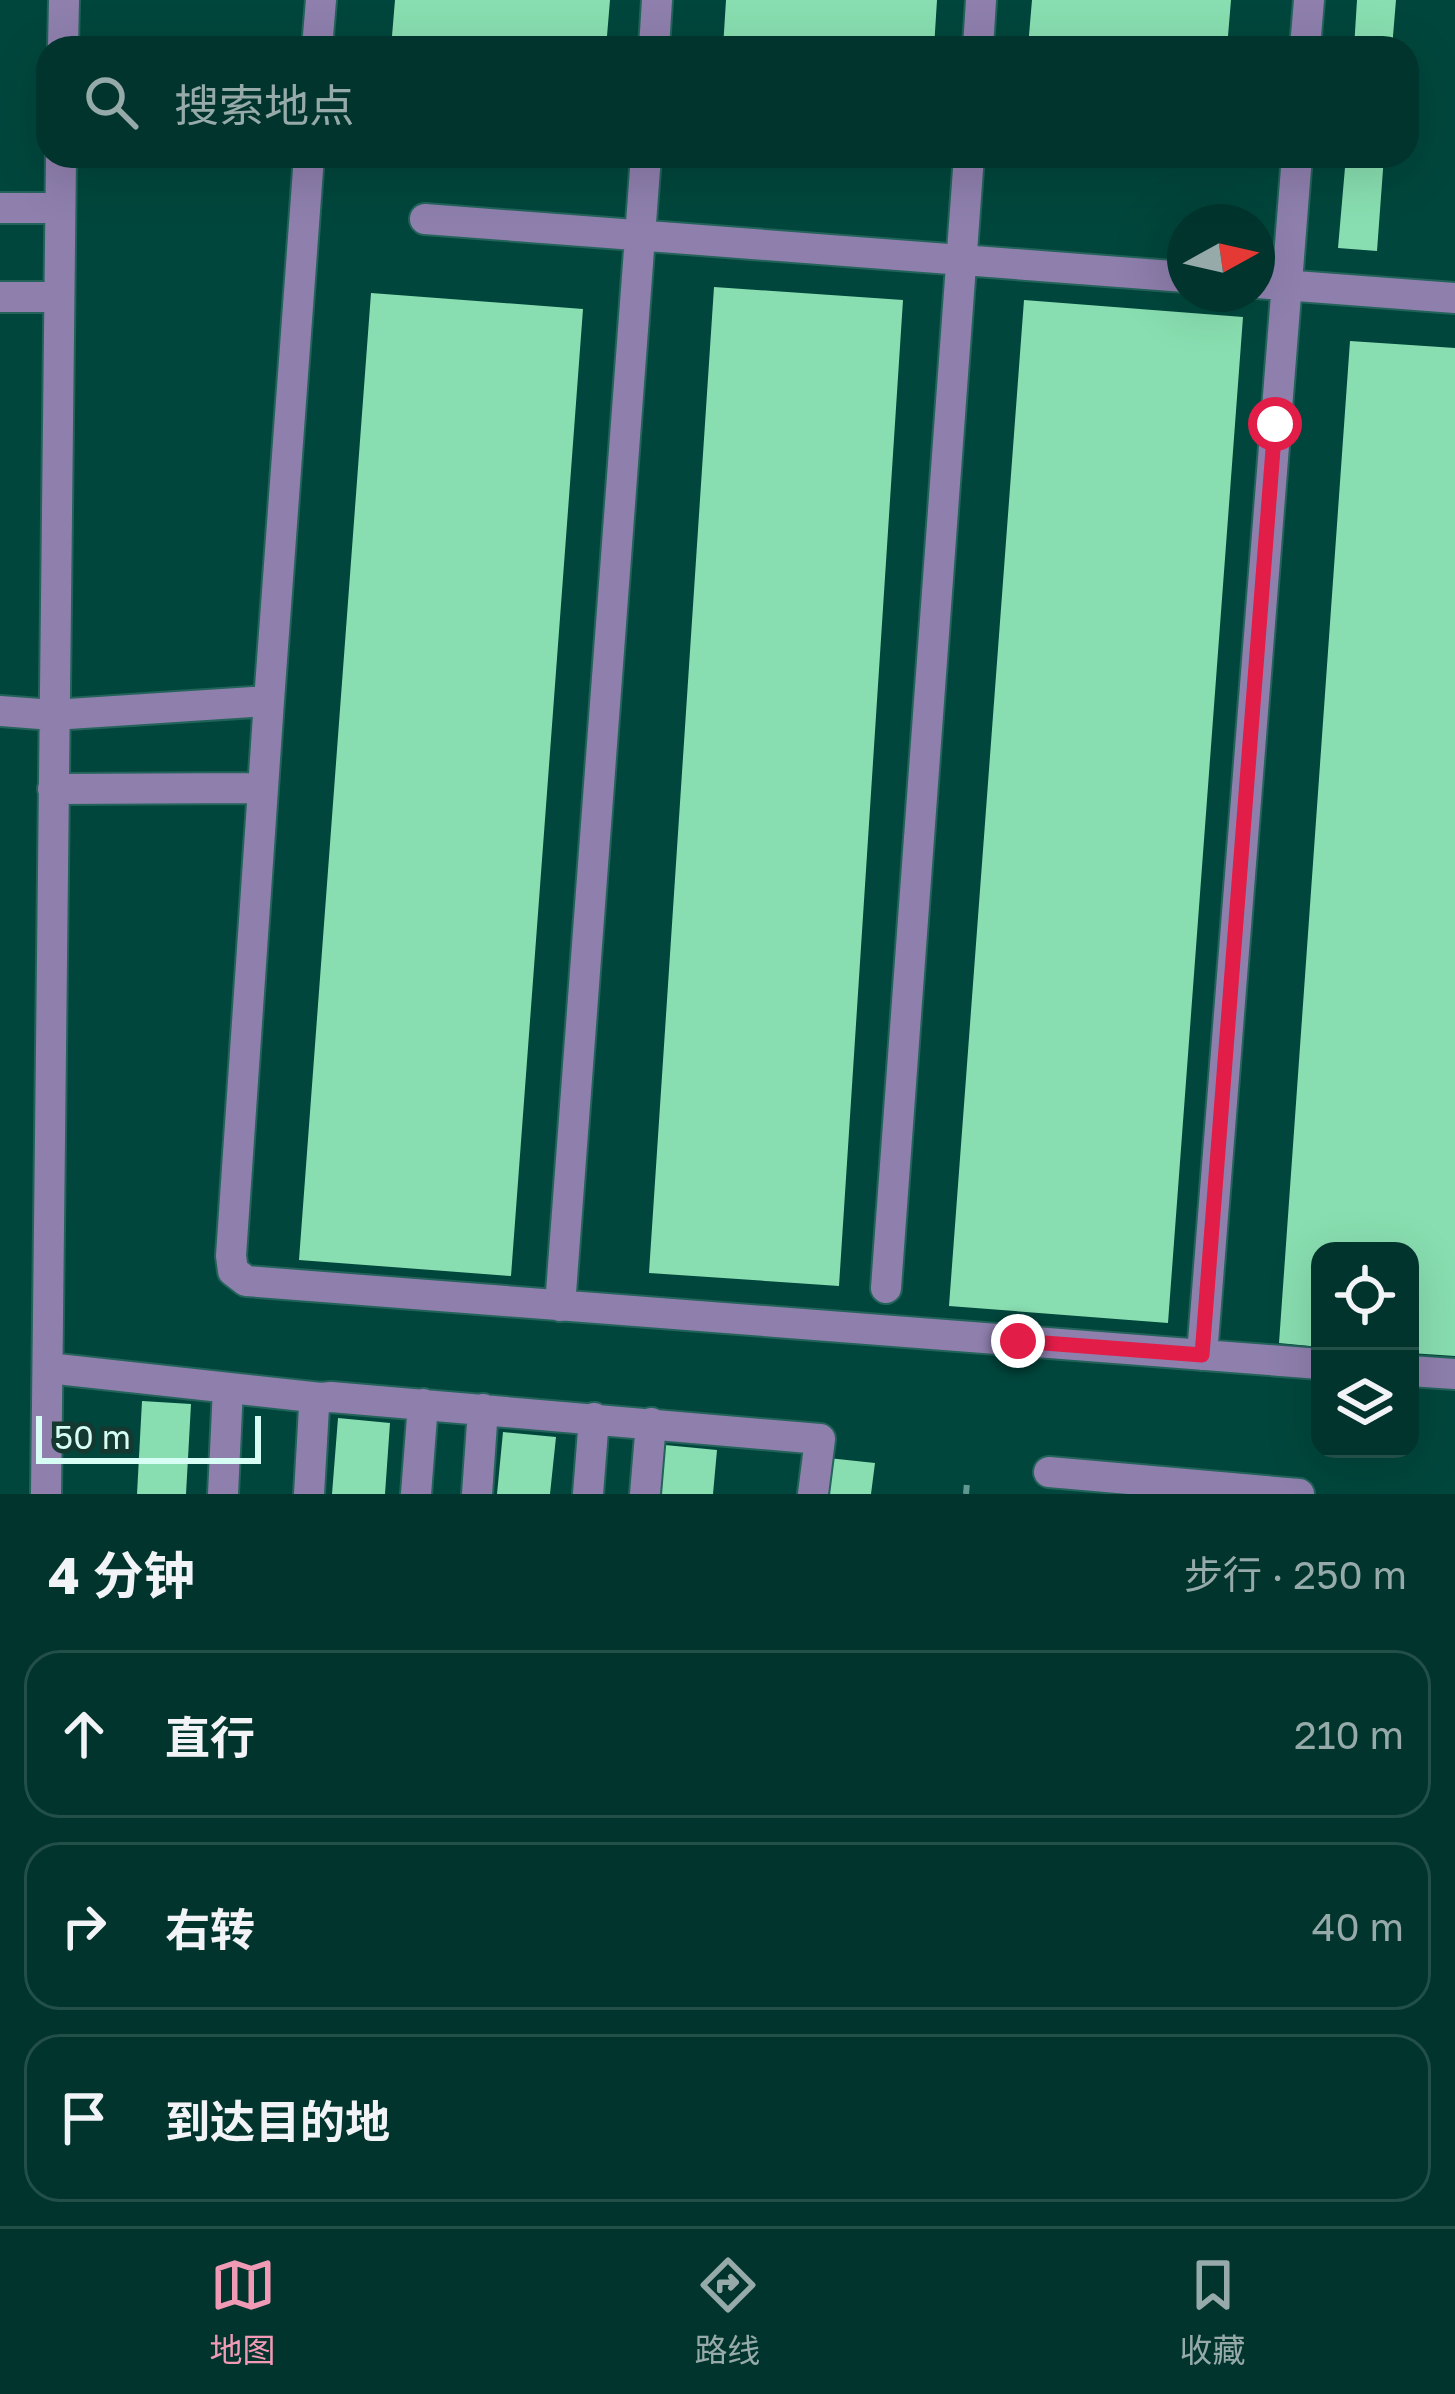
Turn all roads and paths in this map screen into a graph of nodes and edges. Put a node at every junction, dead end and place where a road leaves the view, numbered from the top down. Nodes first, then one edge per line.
1 (64, 0) edge
2 (321, 0) edge
3 (657, 0) edge
4 (981, 0) edge
5 (1309, 0) edge
6 (63, 36) edge
7 (318, 36) edge
8 (655, 36) edge
9 (979, 36) edge
10 (1306, 36) edge
11 (61, 168) edge
12 (308, 168) edge
13 (645, 168) edge
14 (969, 168) edge
15 (1295, 168) edge
16 (0, 208) edge
17 (60, 208) junction
18 (425, 219) dead end
19 (640, 236) junction
20 (962, 260) junction
21 (1275, 269) edge
22 (1167, 276) edge
23 (1275, 284) edge
24 (0, 297) edge
25 (59, 297) junction
26 (1455, 298) edge
27 (1270, 312) edge
28 (269, 701) junction
29 (0, 711) edge
30 (53, 715) junction
31 (263, 788) junction
32 (53, 789) junction
33 (886, 1288) dead end
34 (560, 1306) junction
35 (1202, 1355) junction
36 (1311, 1363) edge
37 (48, 1368) junction
38 (1419, 1372) edge
39 (1455, 1374) edge
40 (228, 1388) junction
41 (321, 1398) junction
42 (423, 1404) junction
43 (483, 1409) junction
44 (594, 1418) junction
45 (651, 1423) junction
46 (1049, 1472) dead end
47 (967, 1483) dead end
48 (1168, 1488) edge
49 (46, 1494) edge
50 (223, 1494) edge
51 (309, 1494) edge
52 (416, 1494) edge
53 (477, 1494) edge
54 (588, 1494) edge
55 (645, 1494) edge
56 (813, 1494) edge
57 (966, 1494) edge
58 (1299, 1494) edge

1 - 6 street
2 - 7 street
3 - 8 street
4 - 9 street
5 - 10 street
11 - 17 street
12 - 28 street
13 - 19 street
14 - 20 street
15 - 21 street
16 - 17 street
17 - 25 street
18 - 19 street
19 - 20 street
19 - 34 street
20 - 22 street
20 - 33 street
23 - 26 street
24 - 25 street
25 - 30 street
27 - 35 street
28 - 30 street
28 - 31 street
29 - 30 street
30 - 32 street
31 - 32 street
31 - 34 street
32 - 37 street
34 - 35 street
35 - 36 street
37 - 40 street
37 - 49 street
38 - 39 street
40 - 41 street
40 - 50 street
41 - 42 street
41 - 51 street
42 - 43 street
42 - 52 street
43 - 44 street
43 - 53 street
44 - 45 street
44 - 54 street
45 - 55 street
45 - 56 street
46 - 48 street
47 - 57 path
48 - 58 street

